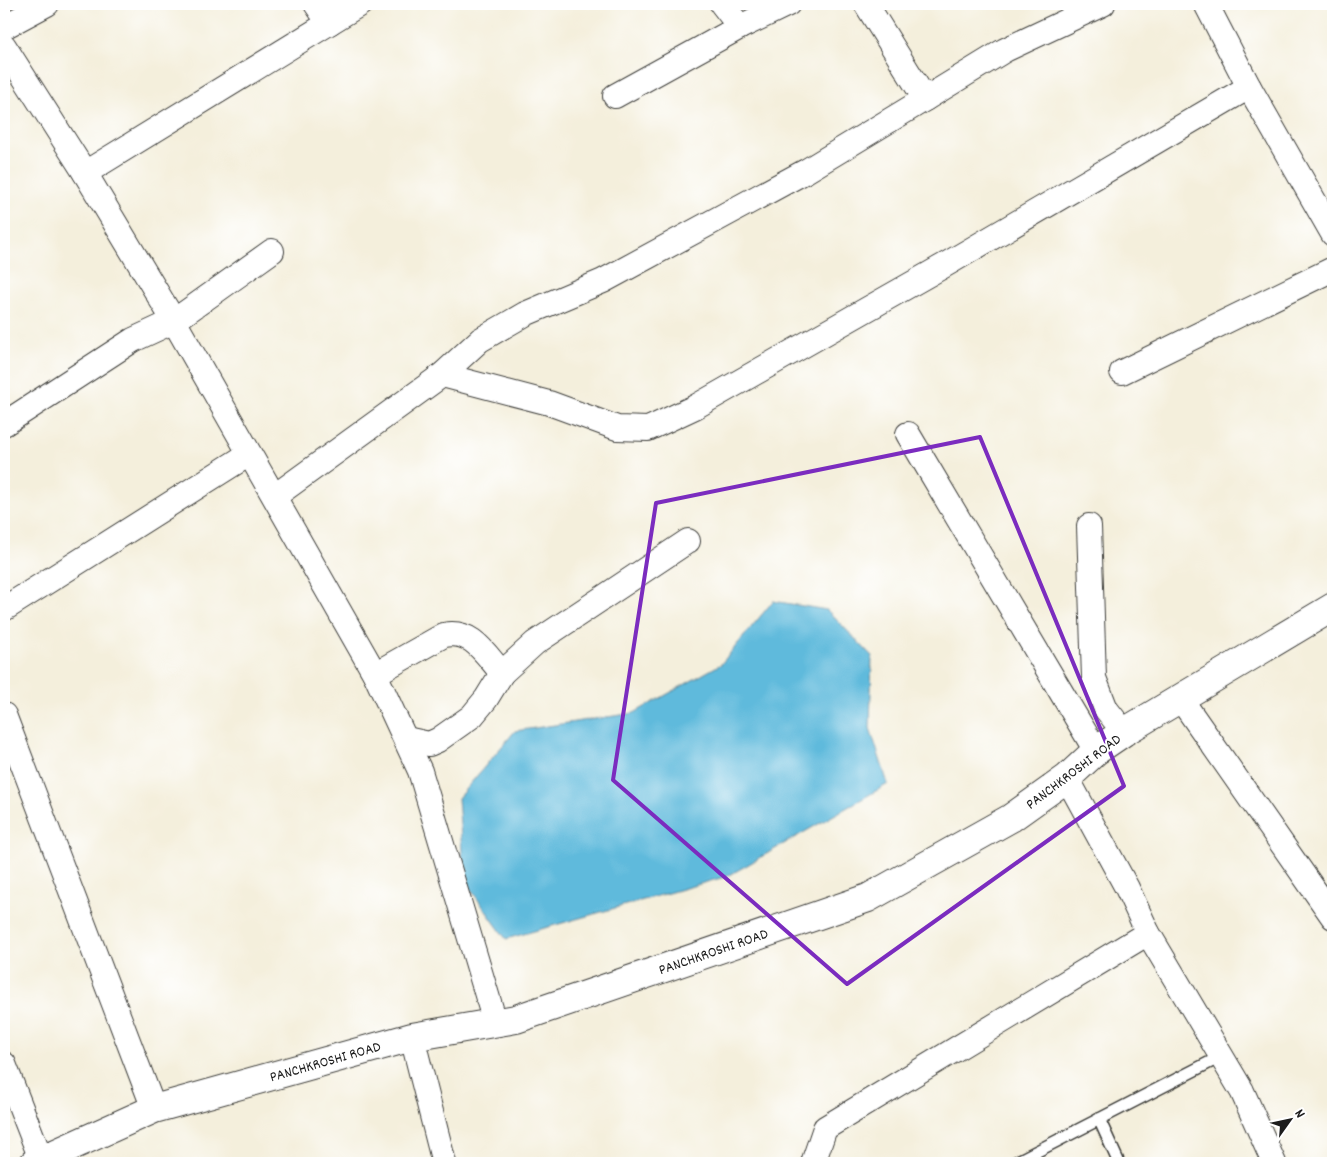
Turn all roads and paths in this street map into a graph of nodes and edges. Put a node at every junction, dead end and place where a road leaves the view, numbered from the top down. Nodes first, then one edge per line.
1 (47, 4) edge
2 (360, 4) edge
3 (722, 4) edge
4 (788, 4) edge
5 (866, 4) edge
6 (1103, 4) edge
7 (1206, 4) edge
8 (323, 13) edge
9 (4, 26) edge
10 (740, 27) junction
11 (4, 46) edge
12 (1249, 87) junction
13 (615, 96) dead end
14 (925, 99) junction
15 (85, 174) junction
16 (1333, 234) edge
17 (272, 250) dead end
18 (1333, 270) edge
19 (174, 321) junction
20 (1122, 372) dead end
21 (442, 375) junction
22 (4, 424) edge
23 (908, 434) dead end
24 (249, 454) junction
25 (275, 496) junction
26 (1089, 526) dead end
27 (688, 541) dead end
28 (1333, 607) edge
29 (4, 609) edge
30 (502, 673) junction
31 (376, 674) junction
32 (1180, 698) junction
33 (4, 715) edge
34 (1124, 732) junction
35 (406, 738) junction
36 (10, 748) edge
37 (1096, 751) junction
38 (1067, 778) junction
39 (1333, 918) edge
40 (1148, 933) junction
41 (495, 1022) junction
42 (412, 1037) junction
43 (1222, 1056) junction
44 (4, 1064) edge
45 (154, 1109) junction
46 (1099, 1119) junction
47 (815, 1159) edge
48 (38, 1161) edge
49 (444, 1163) edge
50 (794, 1163) edge
51 (1014, 1163) edge
52 (1119, 1163) edge
53 (1274, 1163) edge

1 - 9 street
2 - 8 street
3 - 10 street
4 - 10 street
5 - 14 street
6 - 14 street
7 - 12 street
8 - 15 street
10 - 13 street
11 - 15 street
12 - 16 street
12 - 21 street
14 - 21 street
15 - 19 street
17 - 19 street
18 - 20 street
19 - 22 street
19 - 24 street
21 - 25 street
23 - 37 street
24 - 25 street
24 - 29 street
25 - 31 street
26 - 34 street
27 - 30 street
28 - 32 street, PANCHKROSHI ROAD
30 - 31 street
30 - 35 street
31 - 35 street
32 - 34 street, PANCHKROSHI ROAD
32 - 39 street
33 - 36 street
34 - 37 street, PANCHKROSHI ROAD
35 - 41 street
36 - 45 street
37 - 38 street, PANCHKROSHI ROAD
38 - 40 street
38 - 41 street, PANCHKROSHI ROAD
40 - 43 street
40 - 47 street
41 - 42 street, PANCHKROSHI ROAD
42 - 45 street, PANCHKROSHI ROAD
42 - 49 street
43 - 46 lane
43 - 53 street
44 - 48 street
45 - 48 street, PANCHKROSHI ROAD
46 - 51 lane
46 - 52 lane
47 - 50 street

